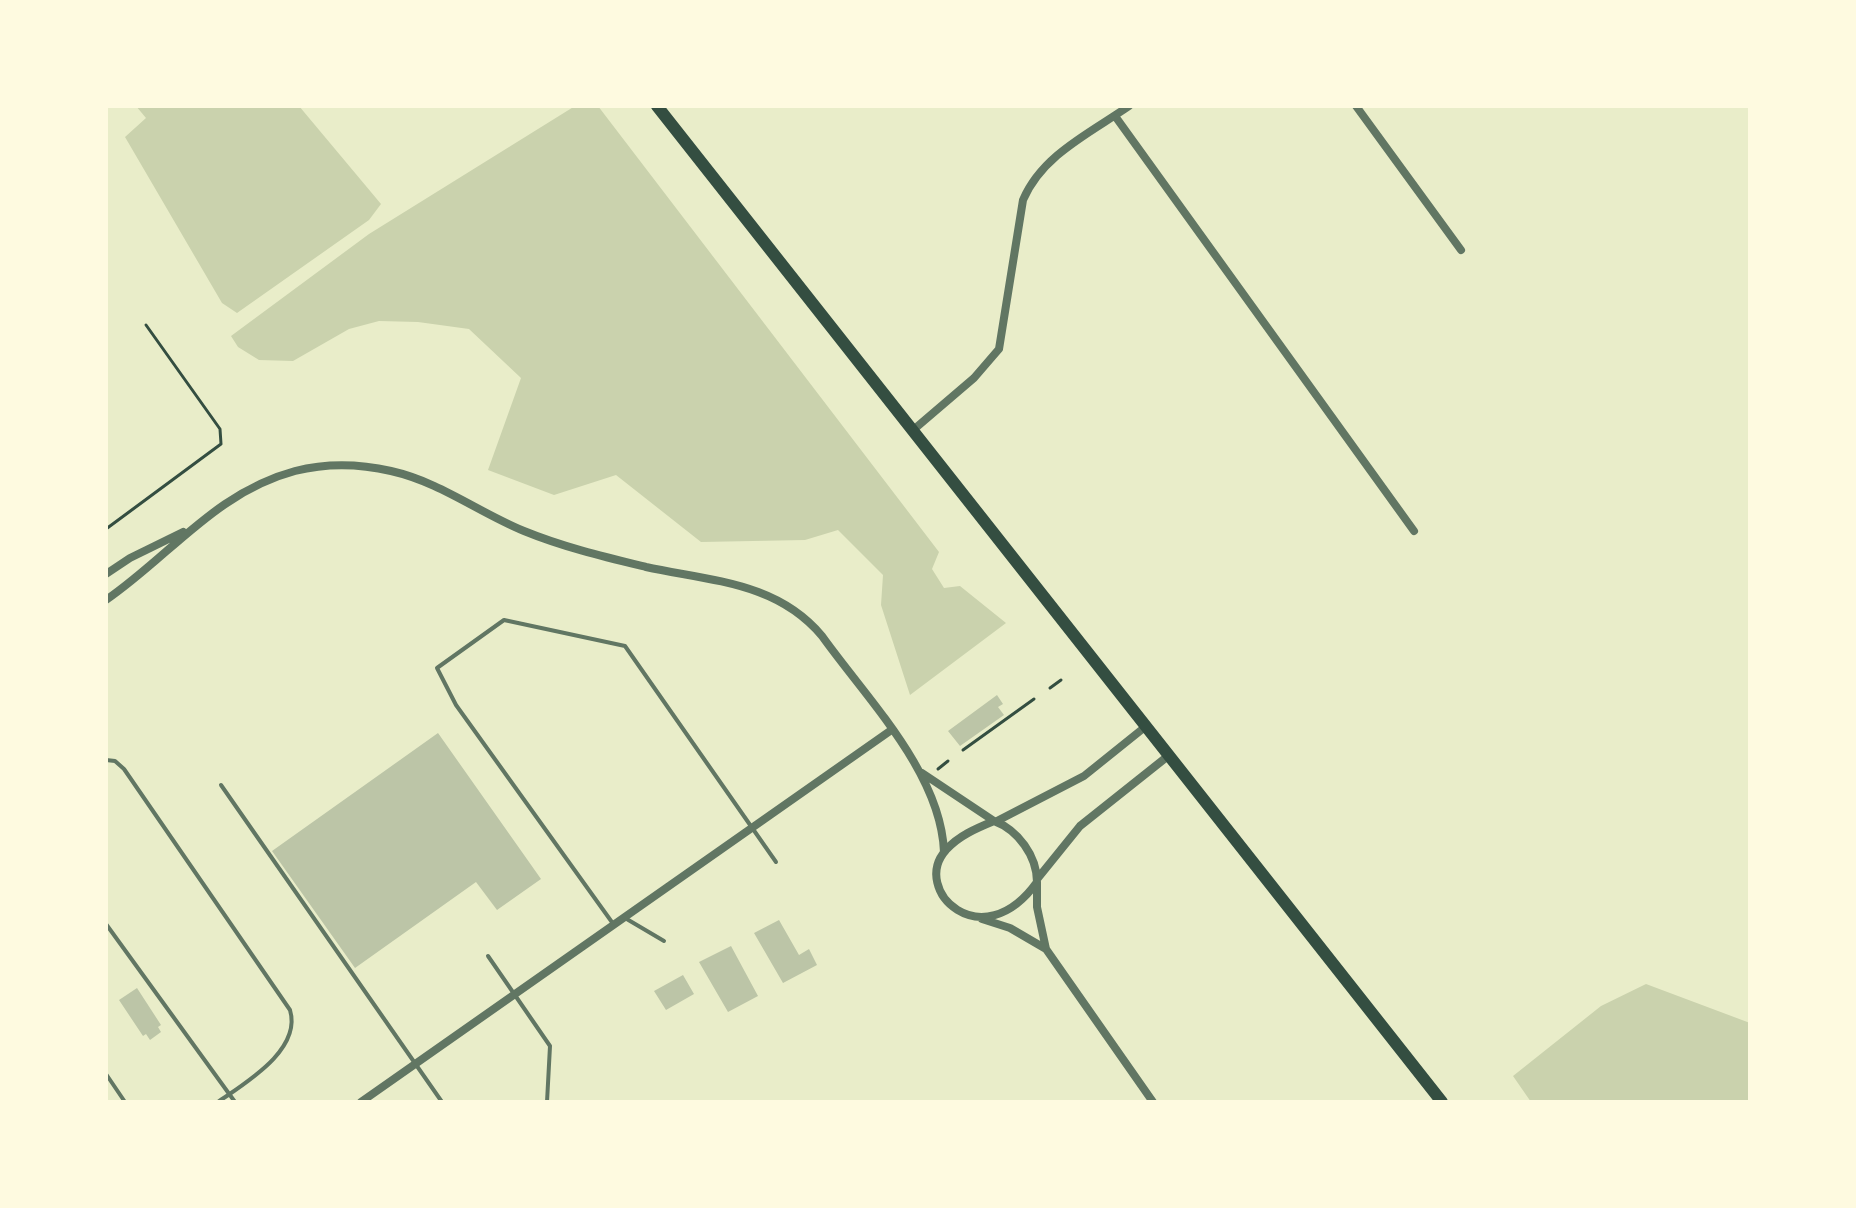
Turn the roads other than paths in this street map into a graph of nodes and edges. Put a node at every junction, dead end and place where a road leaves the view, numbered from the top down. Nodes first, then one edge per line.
1 (657, 106) edge
2 (1129, 106) edge
3 (1356, 106) edge
4 (1115, 116) junction
5 (1461, 250) dead end
6 (912, 431) junction
7 (187, 530) junction
8 (1414, 531) dead end
9 (106, 574) edge
10 (106, 600) edge
11 (1145, 727) junction
12 (890, 731) junction
13 (1168, 756) junction
14 (106, 760) edge
15 (921, 773) junction
16 (221, 785) dead end
17 (996, 821) junction
18 (752, 828) junction
19 (944, 852) junction
20 (776, 862) dead end
21 (1038, 880) junction
22 (623, 918) junction
23 (979, 918) junction
24 (106, 924) edge
25 (614, 925) junction
26 (664, 941) dead end
27 (1046, 949) junction
28 (488, 956) dead end
29 (514, 994) junction
30 (415, 1064) junction
31 (106, 1074) edge
32 (229, 1094) junction
33 (125, 1102) edge
34 (218, 1102) edge
35 (235, 1102) edge
36 (361, 1102) edge
37 (442, 1102) edge
38 (547, 1102) edge
39 (1153, 1102) edge
40 (1442, 1102) edge

1 - 6 highway
2 - 4 street
3 - 5 street
4 - 6 street
4 - 8 street
6 - 11 highway
7 - 9 street
7 - 10 street
7 - 12 street
11 - 13 highway
11 - 17 street
12 - 15 street
12 - 18 street
13 - 21 street
13 - 40 highway
14 - 32 lane
15 - 17 street
15 - 19 street
16 - 30 lane
17 - 19 street
17 - 21 street
18 - 20 lane
18 - 22 street
18 - 25 lane
19 - 23 street
21 - 23 street
21 - 27 street
22 - 25 street
22 - 26 lane
23 - 27 street
24 - 32 lane
25 - 29 street
27 - 39 street
28 - 29 lane
29 - 30 street
29 - 38 lane
30 - 36 street
30 - 37 lane
31 - 33 lane
32 - 34 lane
32 - 35 lane

